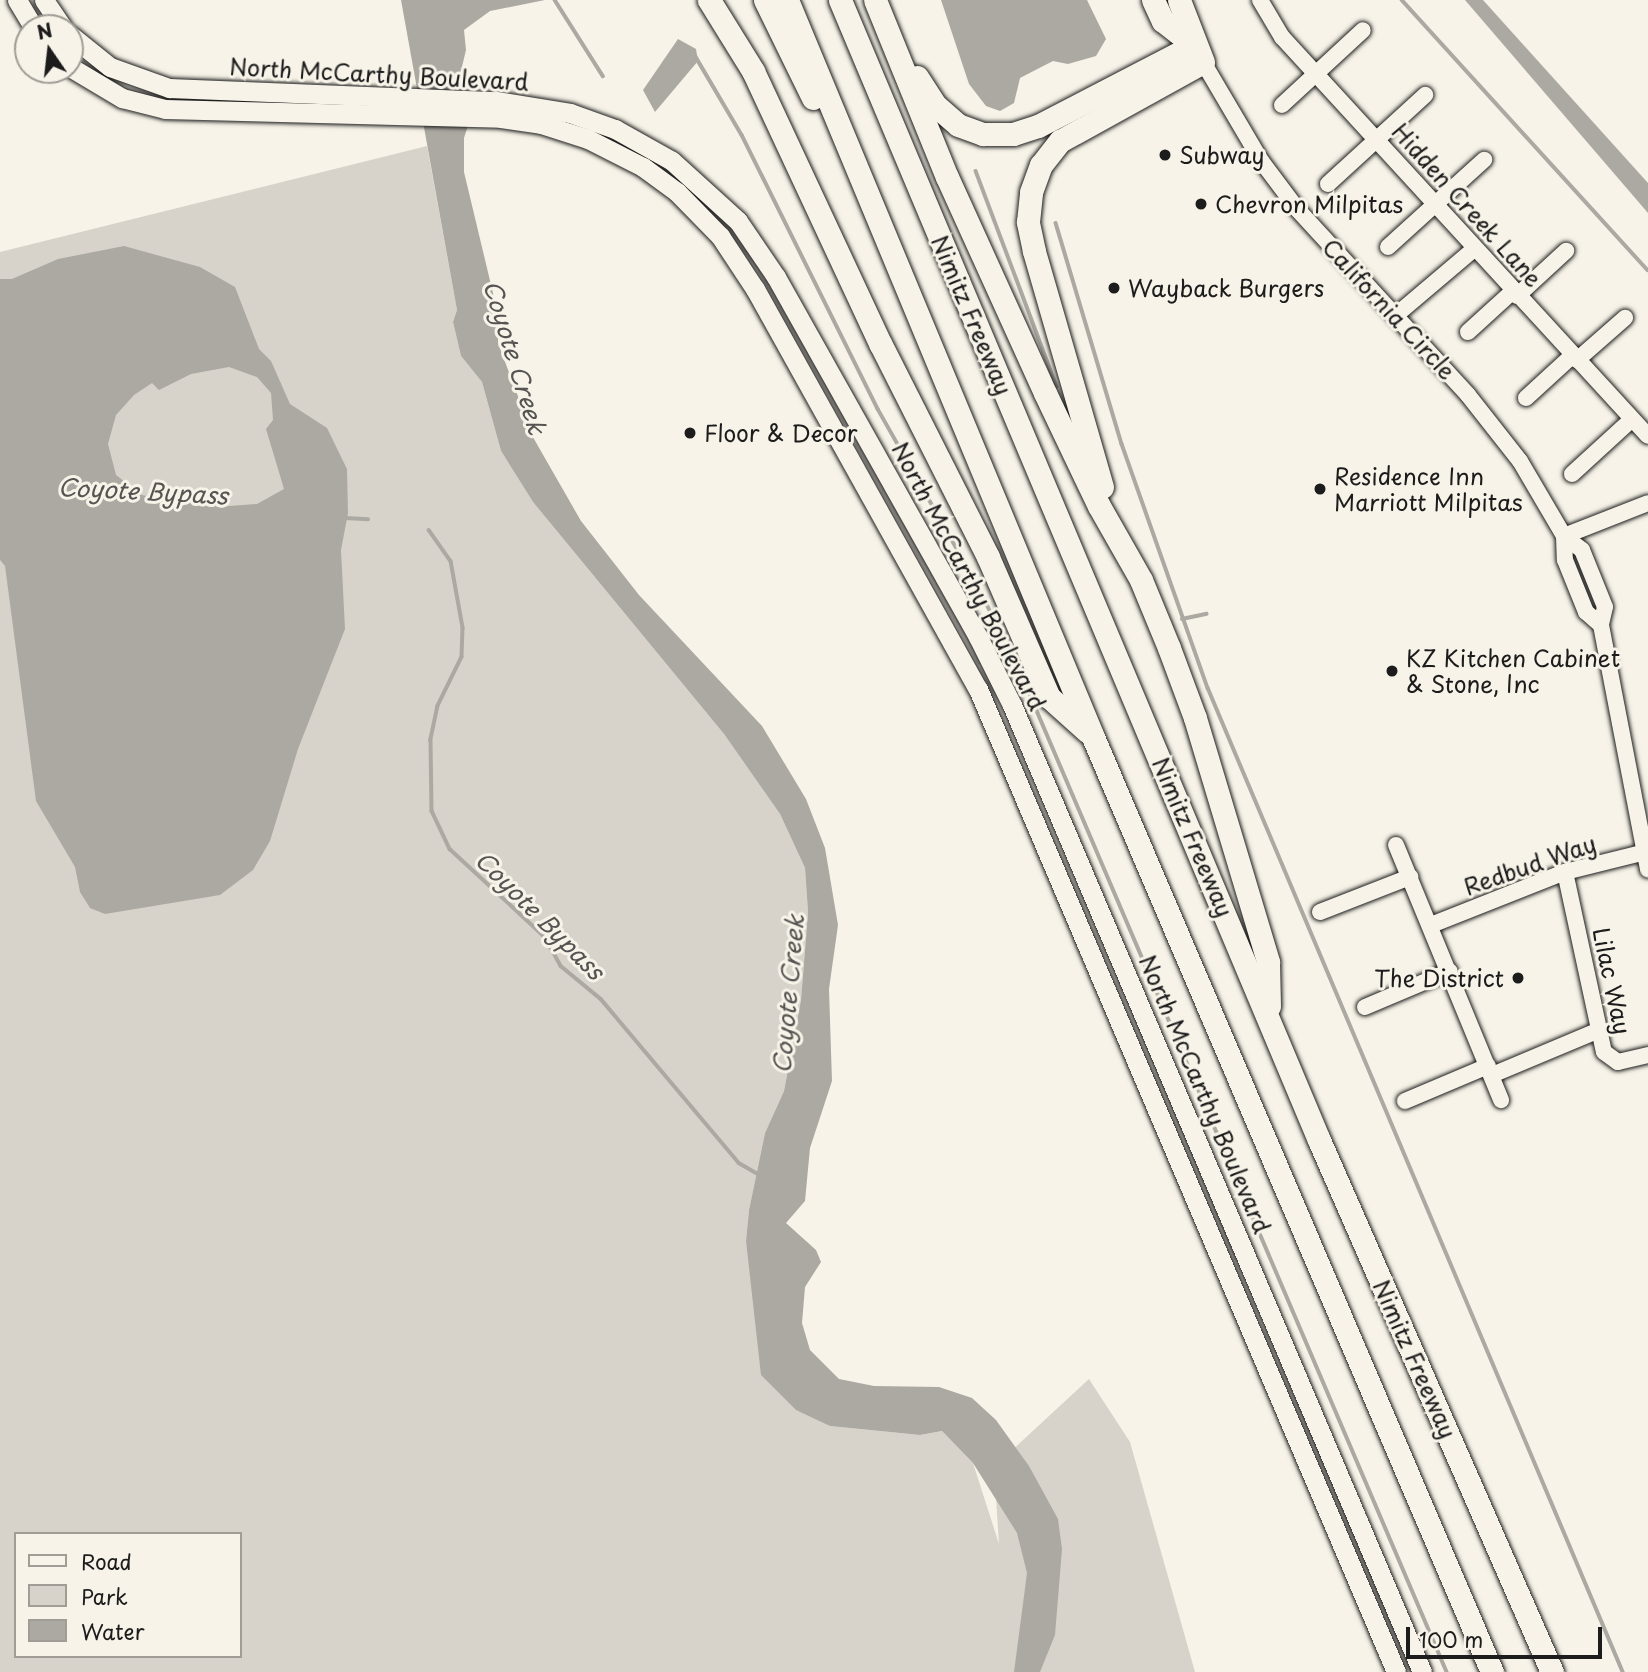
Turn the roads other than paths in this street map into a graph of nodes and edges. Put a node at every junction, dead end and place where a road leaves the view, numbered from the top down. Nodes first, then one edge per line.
1 (709, 0) edge
2 (765, 0) edge
3 (787, 0) edge
4 (840, 0) edge
5 (877, 0) edge
6 (1153, 0) edge
7 (1179, 0) edge
8 (1259, 0) edge
9 (1363, 30) dead end
10 (84, 46) edge
11 (1199, 53) junction
12 (1317, 74) junction
13 (84, 75) edge
14 (169, 88) junction
15 (1425, 95) dead end
16 (335, 105) junction
17 (1282, 105) dead end
18 (165, 109) junction
19 (498, 110) junction
20 (1377, 139) junction
21 (1484, 159) dead end
22 (1328, 184) dead end
23 (1436, 203) junction
24 (1388, 247) dead end
25 (1474, 249) junction
26 (1566, 251) dead end
27 (909, 292) junction
28 (1515, 293) junction
29 (1395, 316) junction
30 (1625, 318) dead end
31 (1468, 332) dead end
32 (1575, 358) junction
33 (1526, 398) dead end
34 (1642, 424) edge
35 (1572, 474) dead end
36 (901, 499) junction
37 (1648, 503) edge
38 (881, 512) junction
39 (1113, 526) junction
40 (1564, 536) junction
41 (1093, 737) junction
42 (1396, 845) dead end
43 (1645, 852) junction
44 (1648, 870) edge
45 (1565, 872) junction
46 (1410, 877) junction
47 (1320, 912) dead end
48 (1431, 925) junction
49 (1118, 952) junction
50 (1096, 961) junction
51 (1450, 971) junction
52 (1365, 1007) dead end
53 (1270, 1019) junction
54 (1600, 1030) junction
55 (1648, 1055) edge
56 (1490, 1070) junction
57 (1501, 1100) dead end
58 (1405, 1101) dead end
59 (1255, 1275) junction
60 (1233, 1285) junction
61 (1396, 1672) edge
62 (1422, 1672) edge
63 (1492, 1672) edge
64 (1552, 1672) edge

1 - 41 highway
2 - 27 highway
3 - 27 highway
4 - 53 highway, Nimitz Freeway
5 - 11 highway
5 - 39 highway
6 - 11 highway, California Circle
7 - 11 highway, California Circle
8 - 12 street, Hidden Creek Lane
9 - 12 street
10 - 14 main road, North McCarthy Boulevard
11 - 29 street, California Circle
11 - 39 highway
12 - 17 street
12 - 20 street, Hidden Creek Lane
13 - 18 main road, North McCarthy Boulevard
14 - 16 main road, North McCarthy Boulevard
14 - 18 main road
15 - 20 street
16 - 18 main road, North McCarthy Boulevard
16 - 19 main road, North McCarthy Boulevard
19 - 36 main road, North McCarthy Boulevard
19 - 38 main road, North McCarthy Boulevard
20 - 22 street
20 - 23 street, Hidden Creek Lane
21 - 23 street
23 - 24 street
23 - 25 street, Hidden Creek Lane
25 - 28 street, Hidden Creek Lane
25 - 29 street
26 - 28 street
27 - 41 highway
28 - 31 street
28 - 32 street, Hidden Creek Lane
29 - 40 street, California Circle
30 - 32 street
32 - 33 street
32 - 34 street, Hidden Creek Lane
34 - 35 street
36 - 38 main road
36 - 49 main road, North McCarthy Boulevard
37 - 40 street
38 - 50 main road, North McCarthy Boulevard
39 - 53 highway
40 - 43 street, California Circle
41 - 63 highway
42 - 46 street
43 - 44 street, California Circle
43 - 45 street, Redbud Way
45 - 48 street, Redbud Way
45 - 54 street, Lilac Way
46 - 47 street
46 - 48 street
48 - 51 street
49 - 50 main road
49 - 59 main road, North McCarthy Boulevard
50 - 60 main road, North McCarthy Boulevard
51 - 52 street
51 - 56 street
53 - 64 highway, Nimitz Freeway
54 - 55 street, Lilac Way
54 - 56 street
56 - 57 street
56 - 58 street
59 - 60 main road
59 - 62 main road, North McCarthy Boulevard
60 - 61 main road, North McCarthy Boulevard

